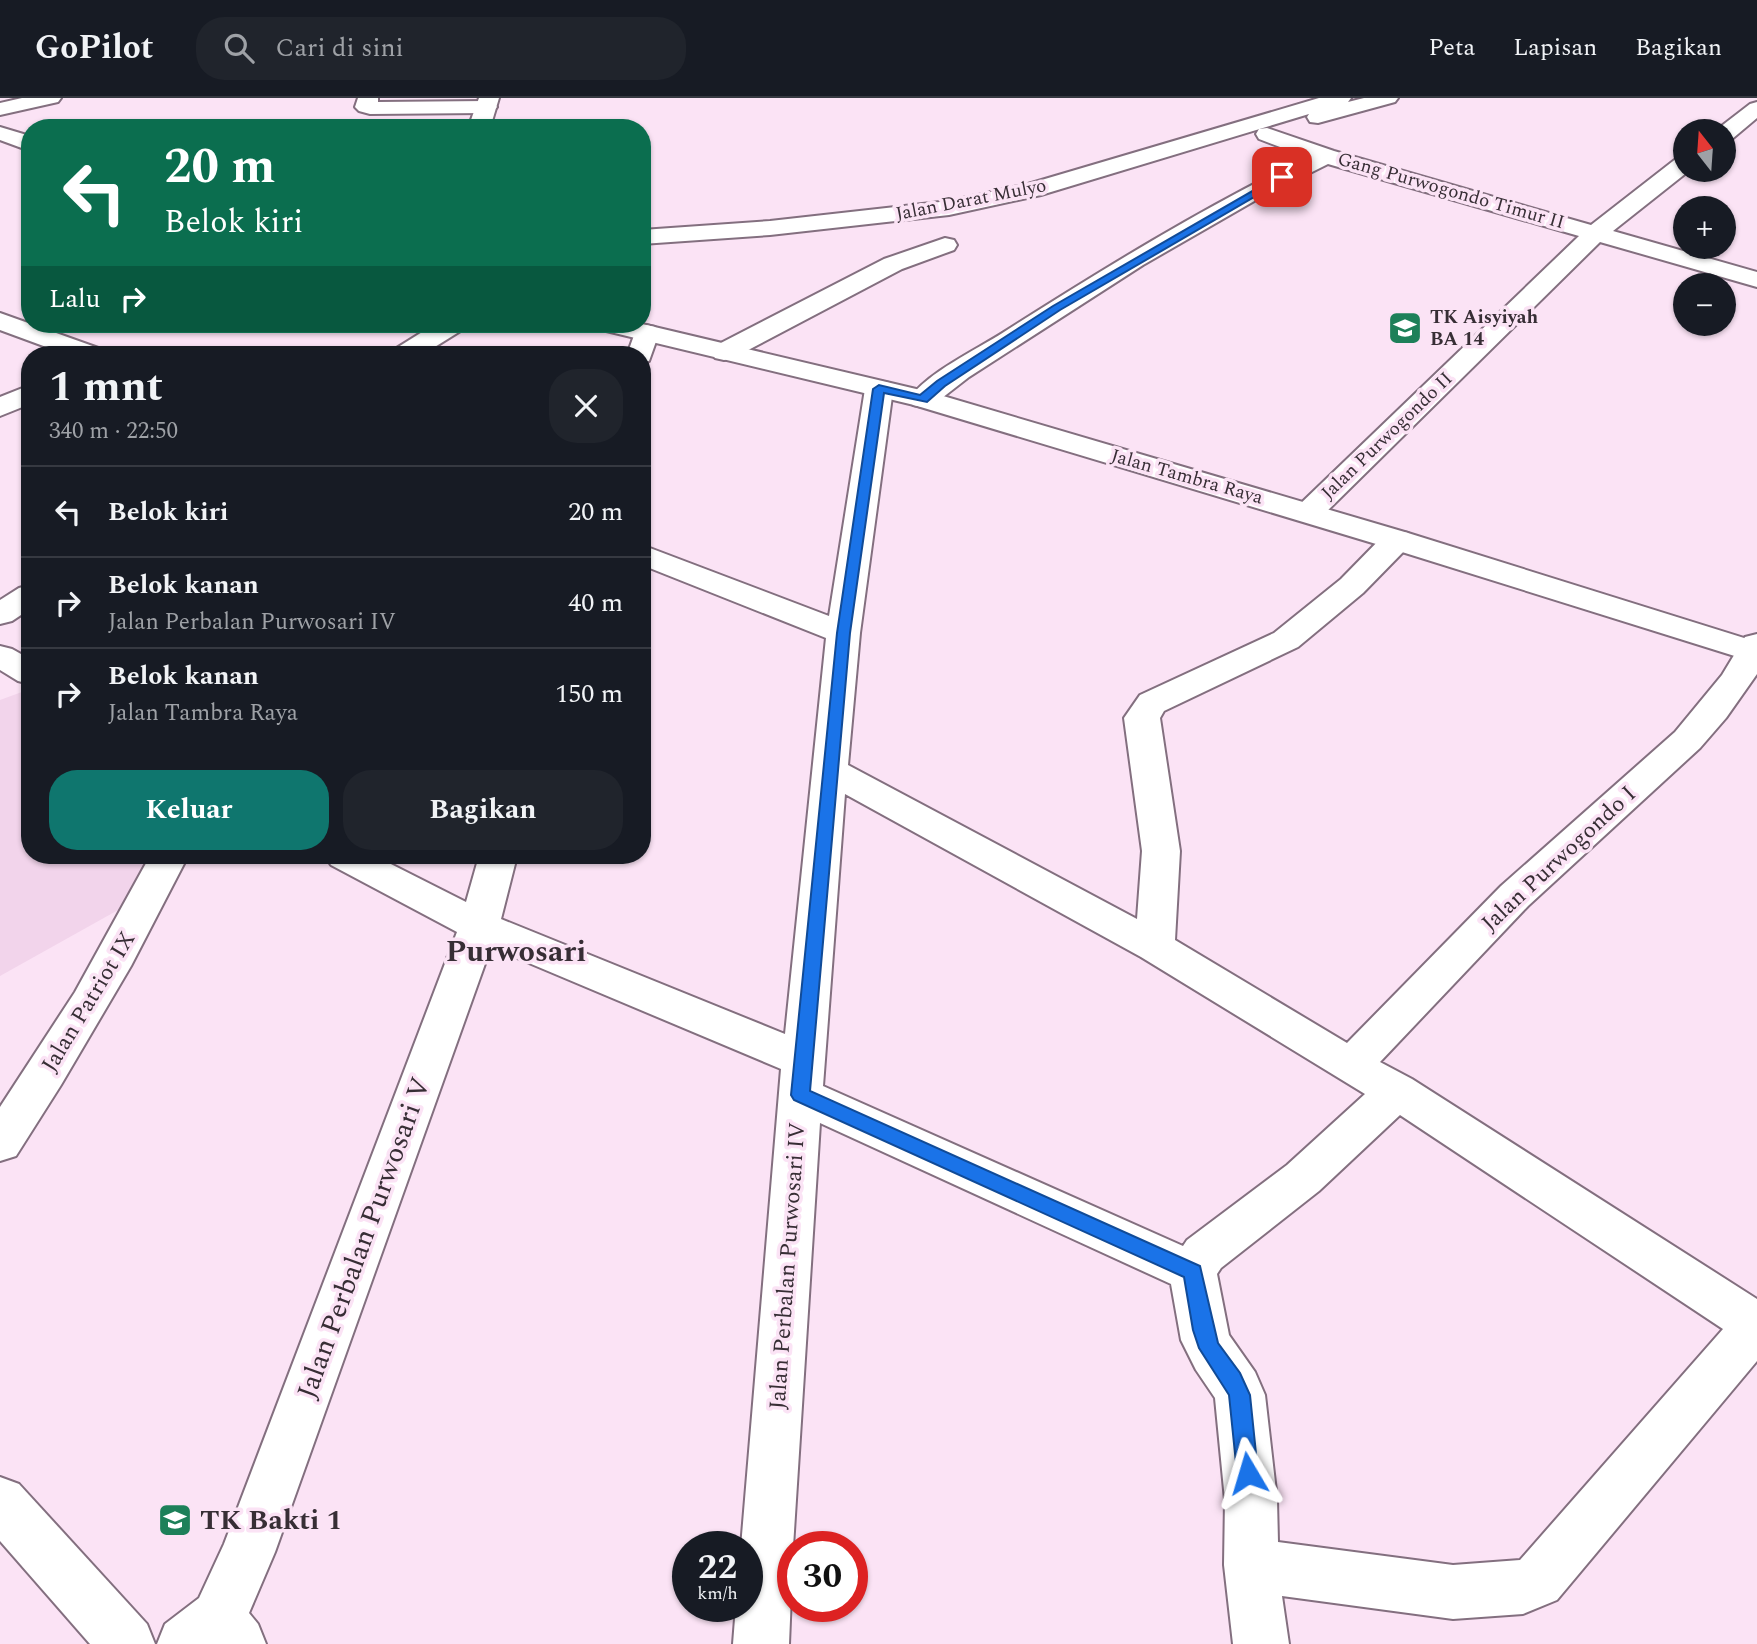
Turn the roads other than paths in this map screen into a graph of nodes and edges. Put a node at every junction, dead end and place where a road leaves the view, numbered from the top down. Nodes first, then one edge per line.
1 (51, 98) edge
2 (368, 98) edge
3 (1341, 98) edge
4 (1388, 98) edge
5 (488, 102) edge
6 (1757, 108) edge
7 (0, 109) edge
8 (482, 119) edge
9 (1736, 125) edge
10 (1258, 130) junction
11 (0, 133) edge
12 (21, 141) edge
13 (1326, 156) junction
14 (1673, 172) edge
15 (1597, 232) junction
16 (651, 236) edge
17 (945, 245) dead end
18 (1757, 280) edge
19 (0, 321) edge
20 (21, 329) edge
21 (32, 333) edge
22 (439, 333) edge
23 (625, 333) edge
24 (643, 344) edge
25 (68, 346) edge
26 (418, 346) edge
27 (724, 352) junction
28 (879, 389) junction
29 (21, 398) edge
30 (923, 399) junction
31 (0, 408) edge
32 (1308, 513) junction
33 (1397, 540) junction
34 (651, 558) edge
35 (21, 601) edge
36 (0, 614) edge
37 (844, 633) junction
38 (1756, 650) edge
39 (0, 656) edge
40 (21, 669) edge
41 (829, 770) junction
42 (165, 864) edge
43 (359, 864) edge
44 (496, 864) edge
45 (479, 926) junction
46 (1155, 947) junction
47 (1350, 1066) junction
48 (802, 1077) junction
49 (1397, 1091) junction
50 (0, 1143) edge
51 (1193, 1272) junction
52 (1757, 1325) edge
53 (0, 1502) edge
54 (1251, 1565) junction
55 (214, 1635) edge
56 (127, 1644) edge
57 (761, 1644) edge
58 (1261, 1644) edge

1 - 7 street
2 - 5 street
3 - 10 street
4 - 10 street
5 - 8 street
6 - 9 street
10 - 13 street, Gang Purwogondo Timur II
10 - 16 street, Jalan Darat Mulyo
11 - 12 street
13 - 15 street, Gang Purwogondo Timur II
13 - 30 street
14 - 15 street, Jalan Purwogondo II
15 - 18 street, Gang Purwogondo Timur II
15 - 32 street, Jalan Purwogondo II
17 - 27 street
19 - 20 street
21 - 25 street
22 - 26 street
23 - 24 street, Jalan Tambra Raya
24 - 27 street, Jalan Tambra Raya
27 - 28 street, Jalan Tambra Raya
28 - 30 street, Jalan Tambra Raya
28 - 37 street, Jalan Perbalan Purwosari IV
29 - 31 street
30 - 32 street, Jalan Tambra Raya
32 - 33 street, Jalan Tambra Raya
33 - 38 street, Jalan Tambra Raya
33 - 46 street
34 - 37 street
35 - 36 street
37 - 41 street, Jalan Perbalan Purwosari IV
38 - 47 street, Jalan Purwogondo I
39 - 40 street
41 - 46 street
41 - 48 street, Jalan Perbalan Purwosari IV
42 - 50 street, Jalan Patriot IX
43 - 45 street
44 - 45 street, Jalan Perbalan Purwosari V
45 - 48 street
45 - 55 street, Jalan Perbalan Purwosari V
46 - 47 street
47 - 49 street
48 - 51 street
48 - 57 street, Jalan Perbalan Purwosari IV
49 - 51 street
49 - 52 street
51 - 54 street
52 - 54 street
53 - 56 street
54 - 58 street

